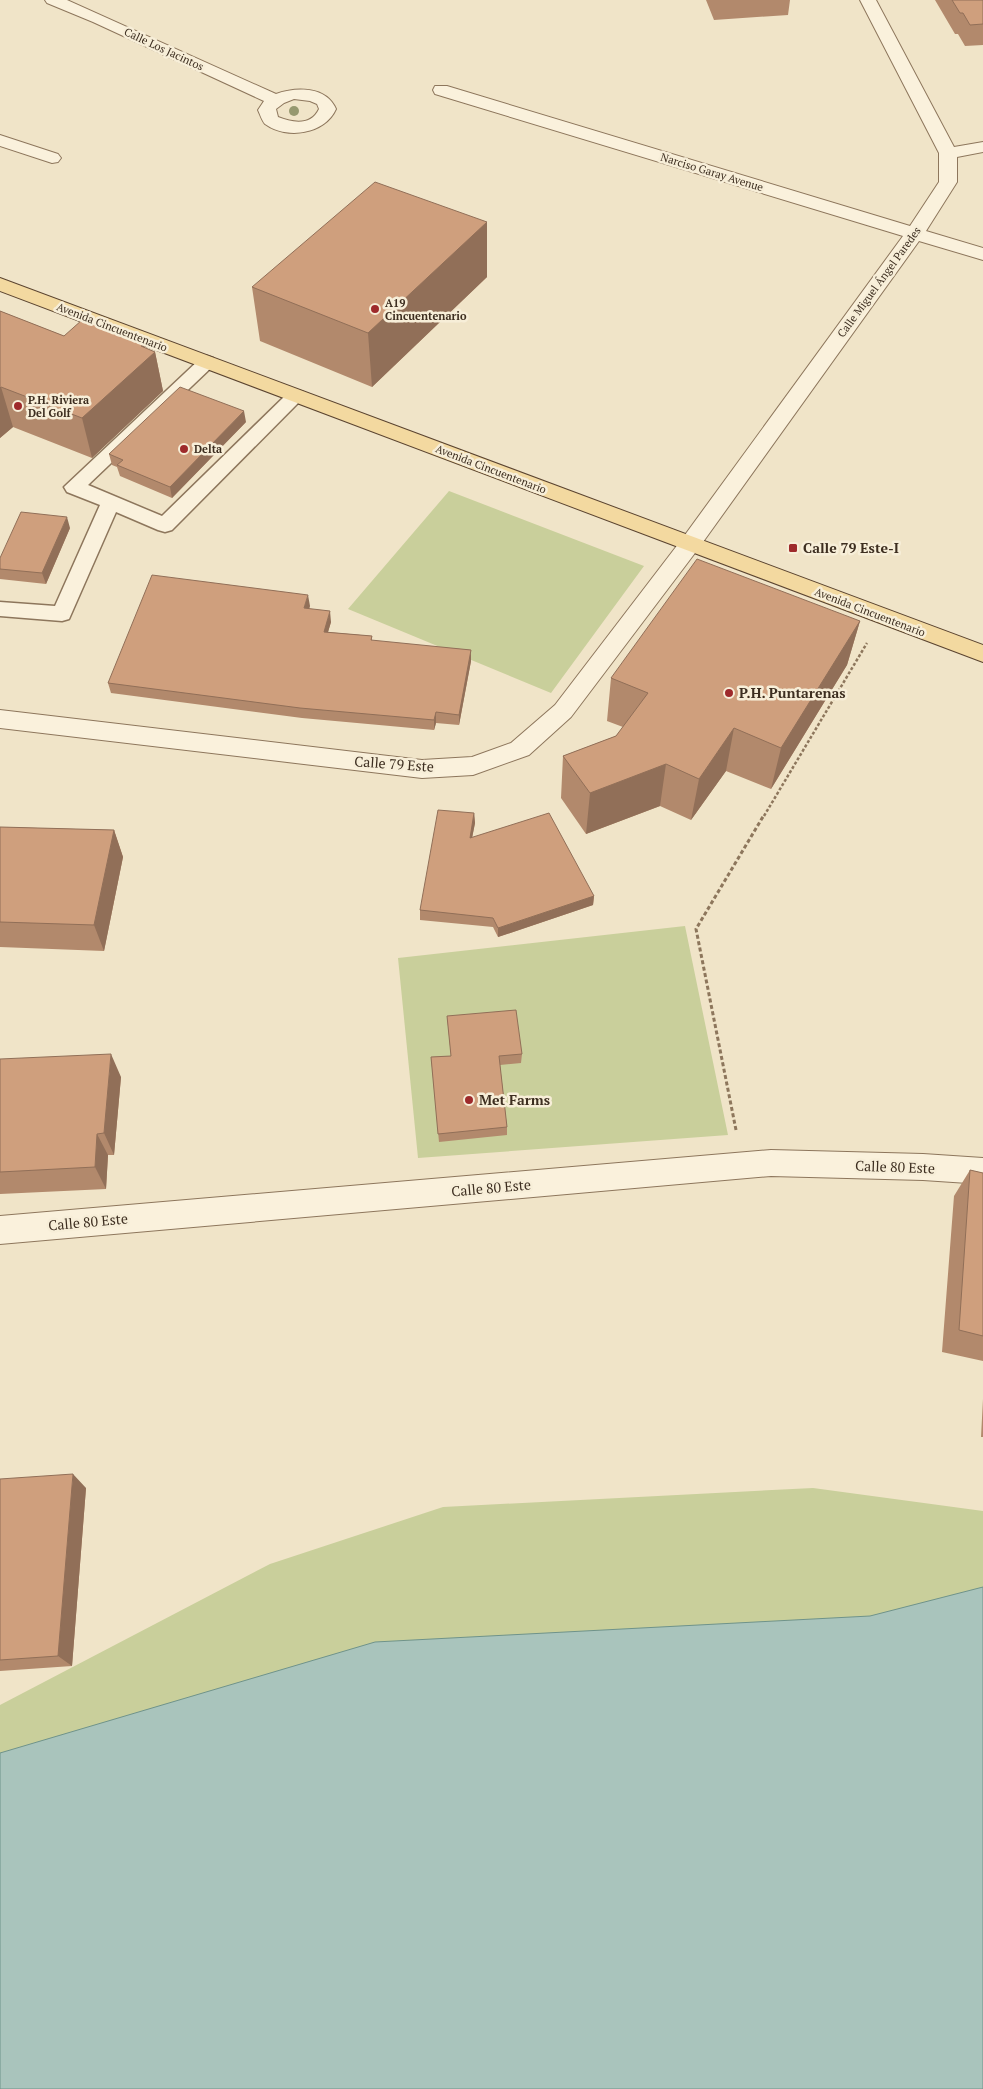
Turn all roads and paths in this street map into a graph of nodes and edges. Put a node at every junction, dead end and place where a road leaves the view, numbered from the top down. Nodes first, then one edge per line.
1 (52, 0) edge
2 (868, 0) edge
3 (441, 90) dead end
4 (275, 100) dead end
5 (0, 140) edge
6 (983, 147) edge
7 (948, 152) junction
8 (52, 158) dead end
9 (915, 233) junction
10 (983, 254) edge
11 (0, 284) edge
12 (207, 362) junction
13 (296, 396) junction
14 (111, 502) junction
15 (690, 544) junction
16 (0, 609) edge
17 (869, 640) dead end
18 (983, 654) edge
19 (0, 719) edge
20 (738, 1138) dead end
21 (983, 1172) edge
22 (0, 1230) edge

1 - 4 street, Calle Los Jacintos
2 - 7 street, Calle Miguel Ángel Paredes
3 - 9 street, Narciso Garay Avenue
5 - 8 street
6 - 7 street
7 - 9 street, Calle Miguel Ángel Paredes
9 - 10 street, Narciso Garay Avenue
9 - 15 street, Calle Miguel Ángel Paredes
11 - 12 main road, Avenida Cincuentenario
12 - 13 main road, Avenida Cincuentenario
12 - 14 lane
13 - 14 lane
13 - 15 main road, Avenida Cincuentenario
14 - 16 lane
15 - 18 main road, Avenida Cincuentenario
15 - 19 street, Calle 79 Este
17 - 20 path
21 - 22 street, Calle 80 Este

